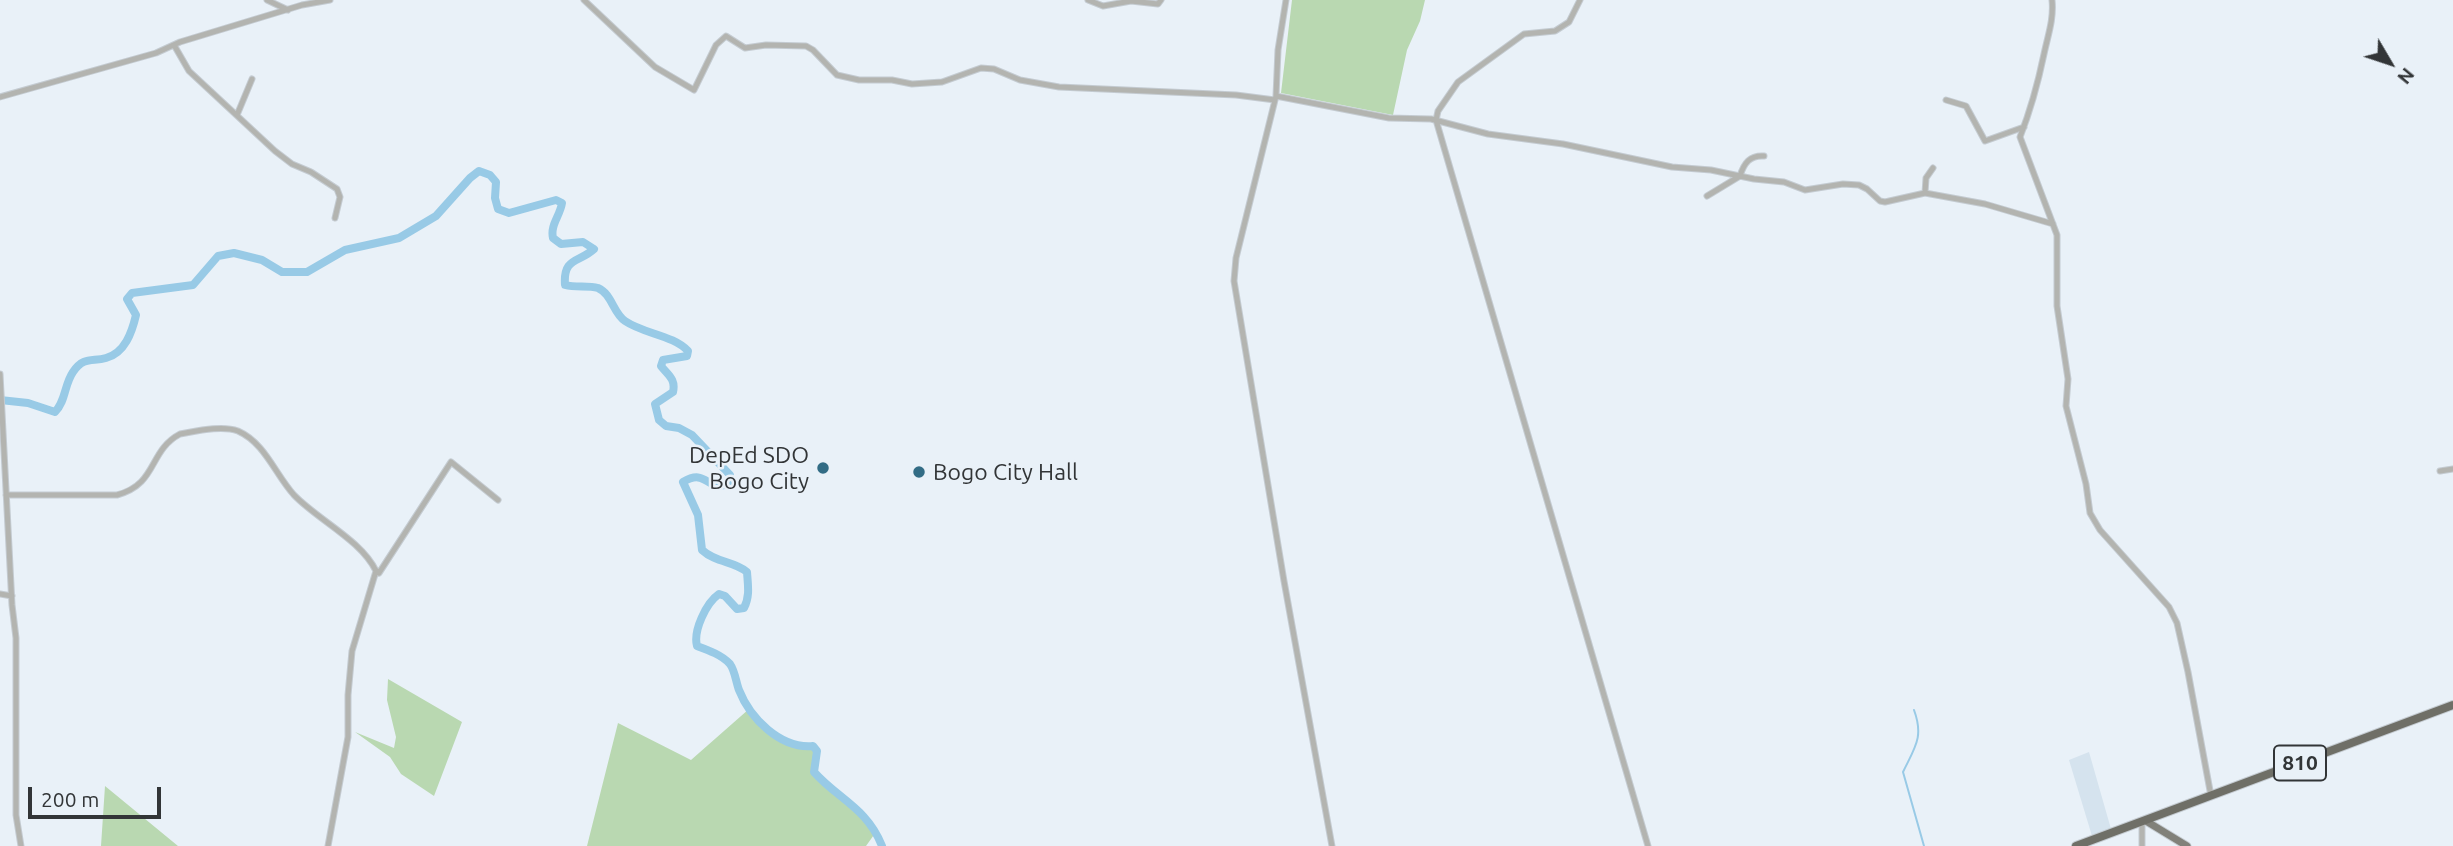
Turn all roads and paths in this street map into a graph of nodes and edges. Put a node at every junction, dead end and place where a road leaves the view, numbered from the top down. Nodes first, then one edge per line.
1 (267, 0) edge
2 (330, 0) edge
3 (584, 0) edge
4 (1088, 0) edge
5 (1161, 0) edge
6 (1286, 0) edge
7 (1580, 0) edge
8 (2052, 0) edge
9 (288, 10) junction
10 (174, 45) junction
11 (252, 79) dead end
12 (0, 97) edge
13 (1275, 98) junction
14 (1946, 100) dead end
15 (237, 115) junction
16 (1436, 120) junction
17 (2024, 127) junction
18 (1764, 156) dead end
19 (1933, 168) dead end
20 (1741, 176) junction
21 (1925, 193) junction
22 (1707, 196) dead end
23 (335, 218) dead end
24 (2053, 224) junction
25 (0, 374) edge
26 (2453, 469) edge
27 (2440, 471) dead end
28 (6, 495) junction
29 (498, 500) dead end
30 (376, 571) junction
31 (0, 594) edge
32 (12, 596) junction
33 (2453, 705) edge
34 (2211, 796) junction
35 (2144, 822) junction
36 (21, 846) edge
37 (328, 846) edge
38 (1332, 846) edge
39 (1648, 846) edge
40 (2076, 846) edge
41 (2142, 846) edge
42 (2187, 846) edge

1 - 9 street
2 - 9 street
3 - 13 street
4 - 5 street
6 - 13 street
7 - 16 street
8 - 17 street
9 - 10 street
10 - 12 street
10 - 15 street
11 - 15 street
13 - 16 street
13 - 38 street
14 - 17 street
15 - 23 street
16 - 20 street
16 - 39 street
17 - 24 street
18 - 20 street
19 - 21 street
20 - 21 street
20 - 22 street
21 - 24 street
24 - 34 street
25 - 28 street
26 - 27 street
28 - 30 street
28 - 32 street
29 - 30 street
30 - 37 street
31 - 32 street
32 - 36 street
33 - 34 highway, 810
34 - 35 highway, 810
35 - 40 highway, 810
35 - 41 street
35 - 42 main road

